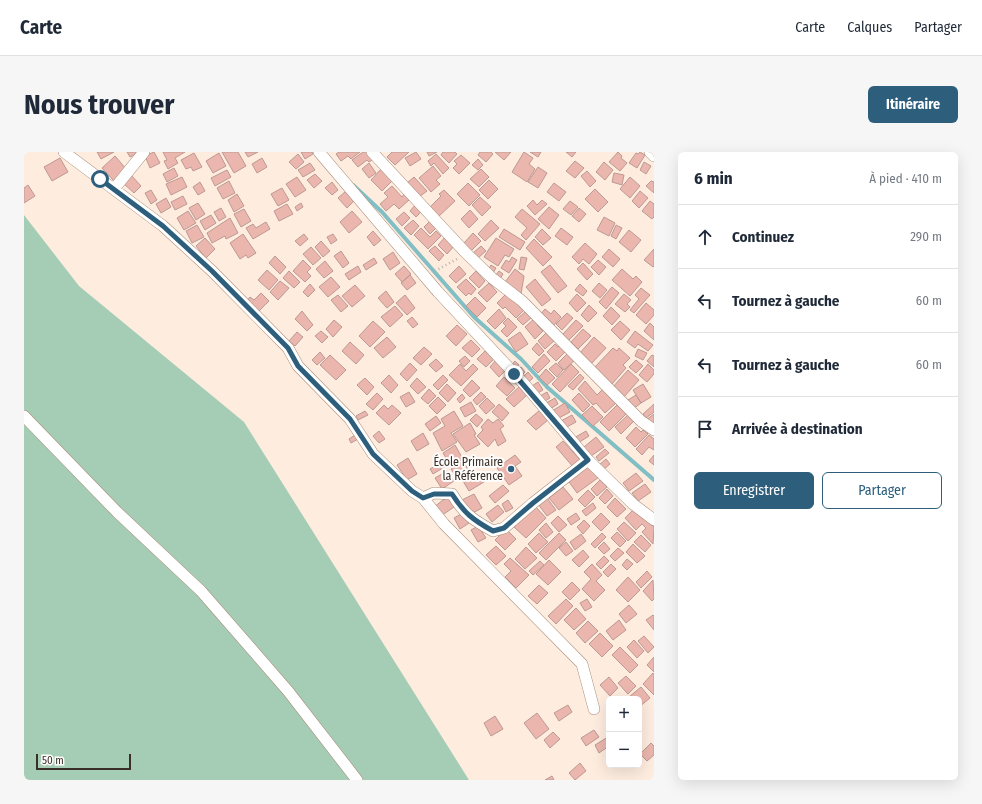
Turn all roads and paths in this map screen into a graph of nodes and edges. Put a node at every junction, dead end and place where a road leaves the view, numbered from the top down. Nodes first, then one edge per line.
1 (64, 152) edge
2 (144, 152) edge
3 (319, 152) edge
4 (372, 152) edge
5 (650, 152) edge
6 (654, 156) edge
7 (114, 189) junction
8 (466, 253) junction
9 (426, 277) junction
10 (24, 416) edge
11 (654, 430) edge
12 (588, 460) junction
13 (423, 498) junction
14 (654, 520) edge
15 (594, 709) dead end
16 (357, 780) edge

1 - 7 street
2 - 7 street
3 - 9 street
4 - 8 street
5 - 6 street
7 - 13 street
8 - 9 path
8 - 11 street
9 - 12 street
10 - 16 street
12 - 13 street
12 - 14 street
13 - 15 street

